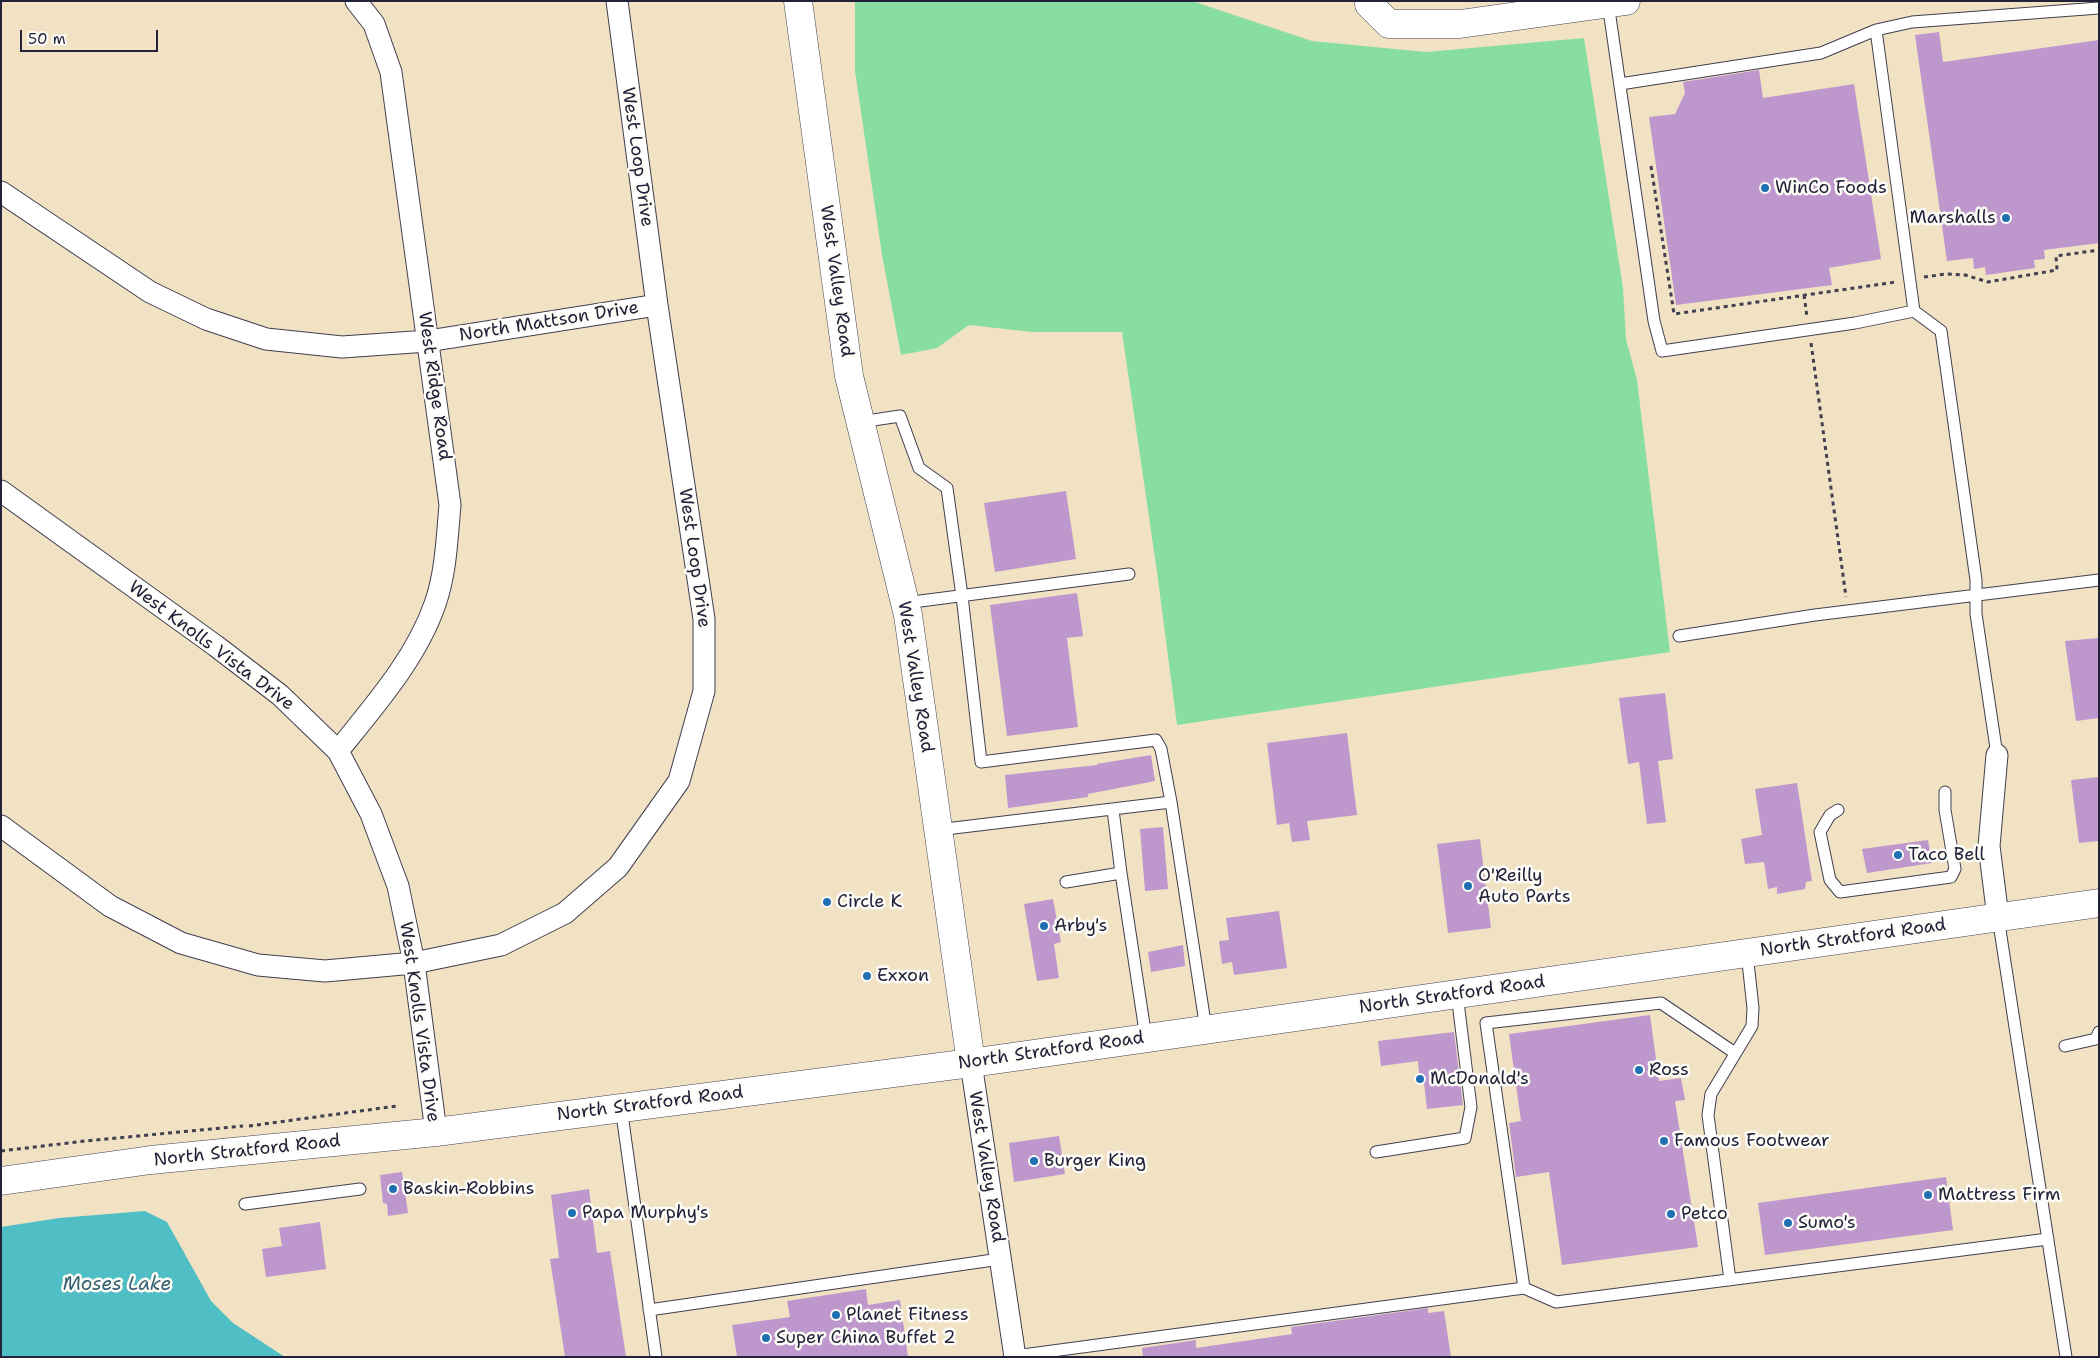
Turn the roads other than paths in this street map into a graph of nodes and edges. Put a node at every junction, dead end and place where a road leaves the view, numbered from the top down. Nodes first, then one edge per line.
1 (356, 1) edge
2 (617, 1) edge
3 (798, 1) edge
4 (1366, 2) edge
5 (1614, 2) edge
6 (2099, 8) edge
7 (1876, 30) junction
8 (1620, 84) junction
9 (1, 192) edge
10 (657, 305) junction
11 (1914, 311) junction
12 (428, 341) junction
13 (860, 422) junction
14 (1, 491) edge
15 (1128, 574) dead end
16 (2099, 580) edge
17 (962, 596) junction
18 (1975, 596) junction
19 (905, 603) junction
20 (1679, 636) dead end
21 (338, 750) junction
22 (1997, 754) joint
23 (1945, 792) dead end
24 (1171, 802) junction
25 (1113, 810) junction
26 (1838, 810) dead end
27 (1, 826) edge
28 (937, 830) junction
29 (1121, 873) junction
30 (1066, 882) dead end
31 (2099, 903) edge
32 (1998, 917) junction
33 (1747, 953) junction
34 (414, 964) junction
35 (1456, 994) junction
36 (1206, 1030) junction
37 (2099, 1032) edge
38 (1146, 1038) junction
39 (2064, 1046) dead end
40 (1735, 1053) junction
41 (971, 1063) junction
42 (621, 1107) junction
43 (436, 1132) junction
44 (1376, 1152) dead end
45 (1, 1181) edge
46 (360, 1189) dead end
47 (245, 1204) dead end
48 (2048, 1240) junction
49 (1000, 1259) junction
50 (1730, 1280) junction
51 (1524, 1288) junction
52 (650, 1310) junction
53 (1015, 1356) edge
54 (656, 1357) edge
55 (2066, 1357) edge

1 - 12 street, West Ridge Road
2 - 10 street, West Loop Drive
3 - 13 main road, West Valley Road
4 - 5 main road
5 - 8 lane
6 - 7 lane
7 - 8 lane
7 - 11 lane
8 - 11 lane
9 - 12 street, North Mattson Drive
10 - 12 street, North Mattson Drive
10 - 34 street, West Loop Drive
11 - 18 lane
12 - 21 street, West Ridge Road
13 - 17 lane
13 - 19 main road, West Valley Road
14 - 21 street, West Knolls Vista Drive
15 - 17 lane
16 - 18 lane
17 - 19 lane
17 - 24 lane
18 - 20 lane
18 - 22 lane
19 - 28 main road, West Valley Road
21 - 34 street, West Knolls Vista Drive
22 - 32 street
23 - 26 lane
24 - 25 lane
24 - 36 lane
25 - 28 lane
25 - 29 lane
27 - 34 street, West Loop Drive
28 - 41 main road, West Valley Road
29 - 30 lane
29 - 38 lane
31 - 32 main road, North Stratford Road
32 - 33 main road, North Stratford Road
32 - 48 lane
33 - 35 main road, North Stratford Road
33 - 40 lane
34 - 43 street, West Knolls Vista Drive
35 - 36 main road, North Stratford Road
35 - 44 lane
36 - 38 main road, North Stratford Road
37 - 39 lane
38 - 41 main road, North Stratford Road
40 - 50 lane
40 - 51 lane
41 - 42 main road, North Stratford Road
41 - 49 street, West Valley Road
42 - 43 main road, North Stratford Road
42 - 52 lane
43 - 45 main road, North Stratford Road
46 - 47 lane
48 - 50 lane
48 - 55 lane
49 - 52 lane
49 - 53 street, West Valley Road
50 - 51 lane
51 - 53 lane
52 - 54 lane

